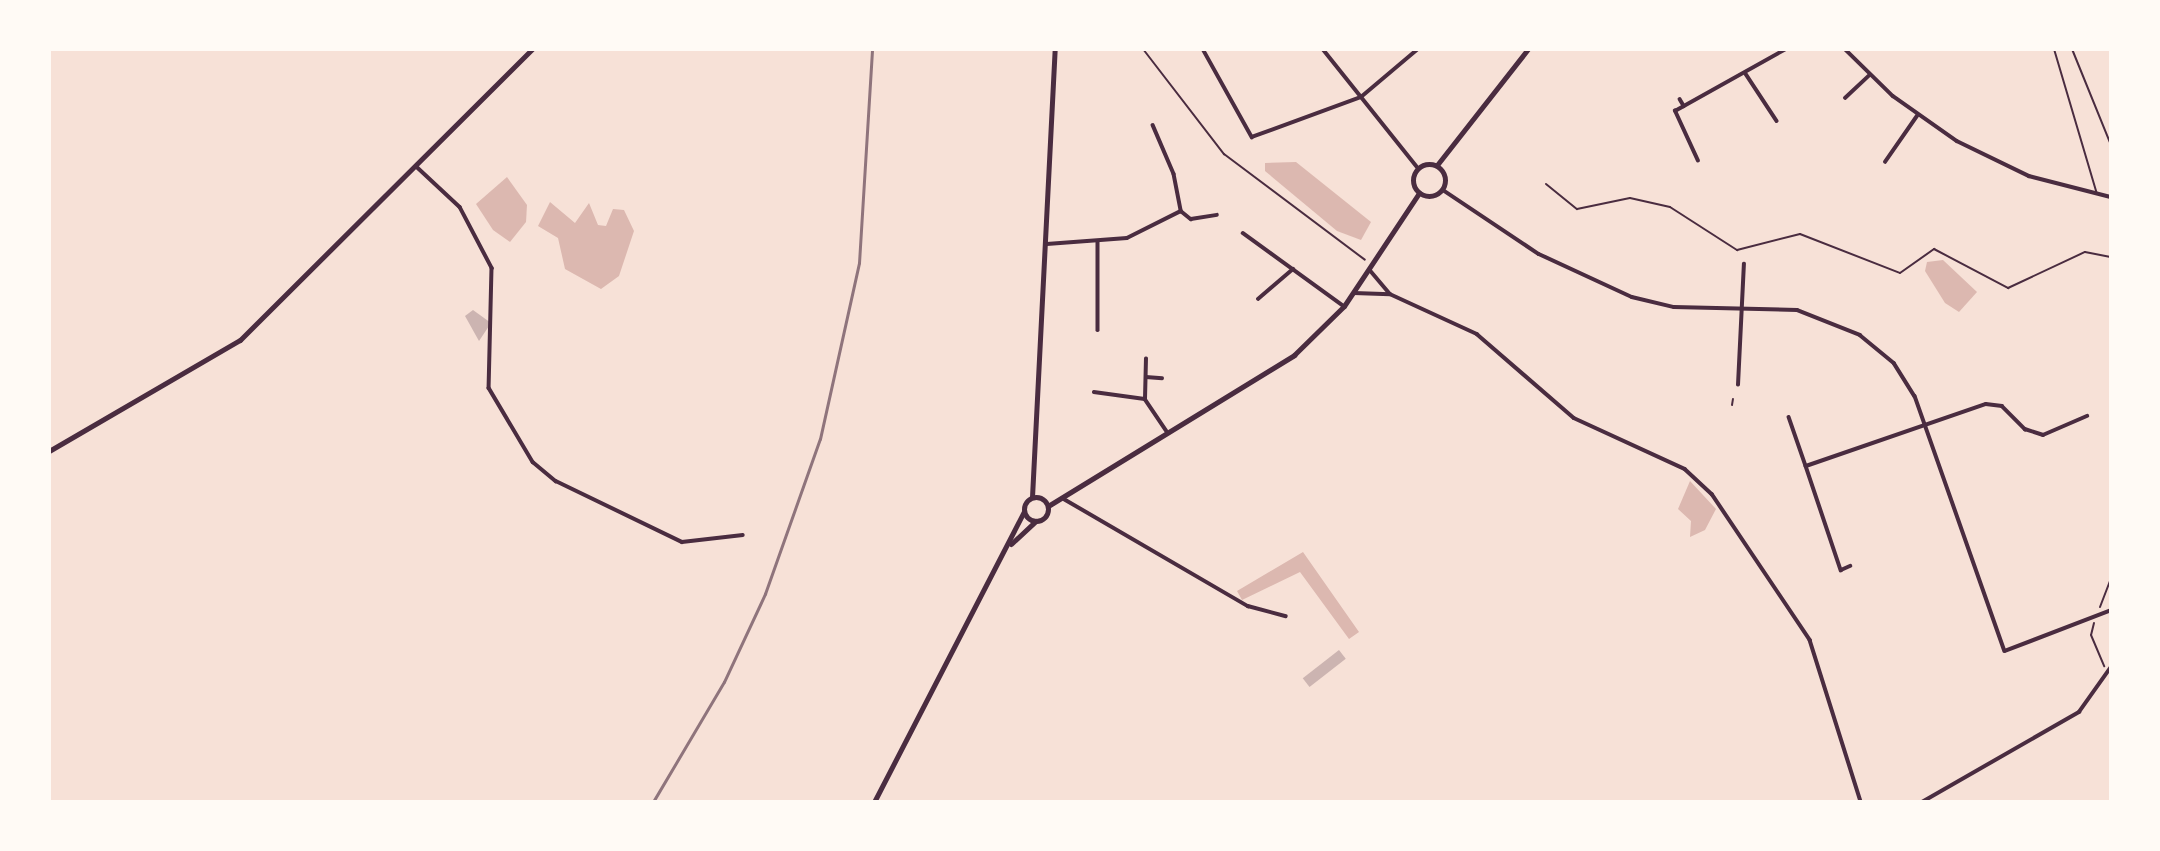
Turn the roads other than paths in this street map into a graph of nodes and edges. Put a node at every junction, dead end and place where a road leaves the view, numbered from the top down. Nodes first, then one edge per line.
1 (532, 49) edge
2 (1055, 49) edge
3 (1203, 49) edge
4 (1323, 49) edge
5 (1418, 49) edge
6 (1528, 49) edge
7 (1773, 49) edge
8 (1786, 49) edge
9 (1845, 49) edge
10 (2054, 49) edge
11 (2072, 49) edge
12 (1777, 54) junction
13 (1746, 74) junction
14 (1870, 75) junction
15 (1362, 97) junction
16 (1845, 98) dead end
17 (1680, 99) dead end
18 (1685, 106) junction
19 (1917, 116) junction
20 (1777, 121) dead end
21 (1153, 125) dead end
22 (2111, 145) edge
23 (1698, 161) dead end
24 (1885, 162) dead end
25 (415, 164) junction
26 (1437, 165) junction
27 (1418, 168) junction
28 (1443, 190) junction
29 (1419, 193) junction
30 (2097, 195) junction
31 (2111, 197) edge
32 (1181, 211) junction
33 (1217, 215) dead end
34 (1243, 233) dead end
35 (1098, 242) junction
36 (1047, 244) junction
37 (1744, 264) dead end
38 (1371, 268) junction
39 (1293, 269) junction
40 (1353, 293) junction
41 (1390, 294) junction
42 (1258, 299) dead end
43 (1344, 306) junction
44 (1742, 309) junction
45 (1098, 330) dead end
46 (1146, 359) dead end
47 (1146, 377) junction
48 (1162, 377) dead end
49 (1738, 386) dead end
50 (1094, 392) dead end
51 (1145, 399) junction
52 (2087, 416) dead end
53 (1789, 417) dead end
54 (1927, 425) junction
55 (1169, 435) junction
56 (49, 451) edge
57 (1806, 466) junction
58 (1032, 497) junction
59 (1064, 499) junction
60 (1048, 506) junction
61 (1024, 511) junction
62 (1036, 521) junction
63 (743, 535) dead end
64 (1011, 544) junction
65 (1850, 566) dead end
66 (2111, 610) edge
67 (1286, 616) dead end
68 (2109, 668) edge
69 (874, 802) edge
70 (1861, 802) edge
71 (1922, 802) edge

1 - 25 main road
2 - 36 main road
3 - 15 street
4 - 15 street
5 - 15 street
6 - 26 main road
7 - 12 street
8 - 12 street
9 - 14 street
10 - 30 lane
11 - 22 lane
12 - 13 street
13 - 18 street
13 - 20 street
14 - 16 street
14 - 19 street
15 - 27 street
17 - 18 street
18 - 23 street
19 - 24 street
19 - 30 street
21 - 32 street
25 - 56 main road
25 - 63 street
26 - 27 main road
26 - 28 main road
27 - 29 main road
28 - 29 main road
28 - 44 street
29 - 38 main road
30 - 31 street
32 - 33 street
32 - 35 street
34 - 39 street
35 - 36 street
35 - 45 street
36 - 58 main road
37 - 44 street
38 - 40 main road
38 - 41 street
39 - 42 street
39 - 43 street
40 - 41 street
40 - 43 main road
41 - 70 street
43 - 55 main road
44 - 49 street
44 - 54 street
46 - 47 street
47 - 48 street
47 - 51 street
50 - 51 street
51 - 55 street
52 - 54 street
53 - 57 street
54 - 57 street
54 - 66 street
55 - 59 main road
57 - 65 street
58 - 60 main road
58 - 61 main road
59 - 60 main road
59 - 67 street
60 - 62 main road
61 - 62 main road
61 - 64 main road
62 - 64 main road
64 - 69 main road
68 - 71 street

